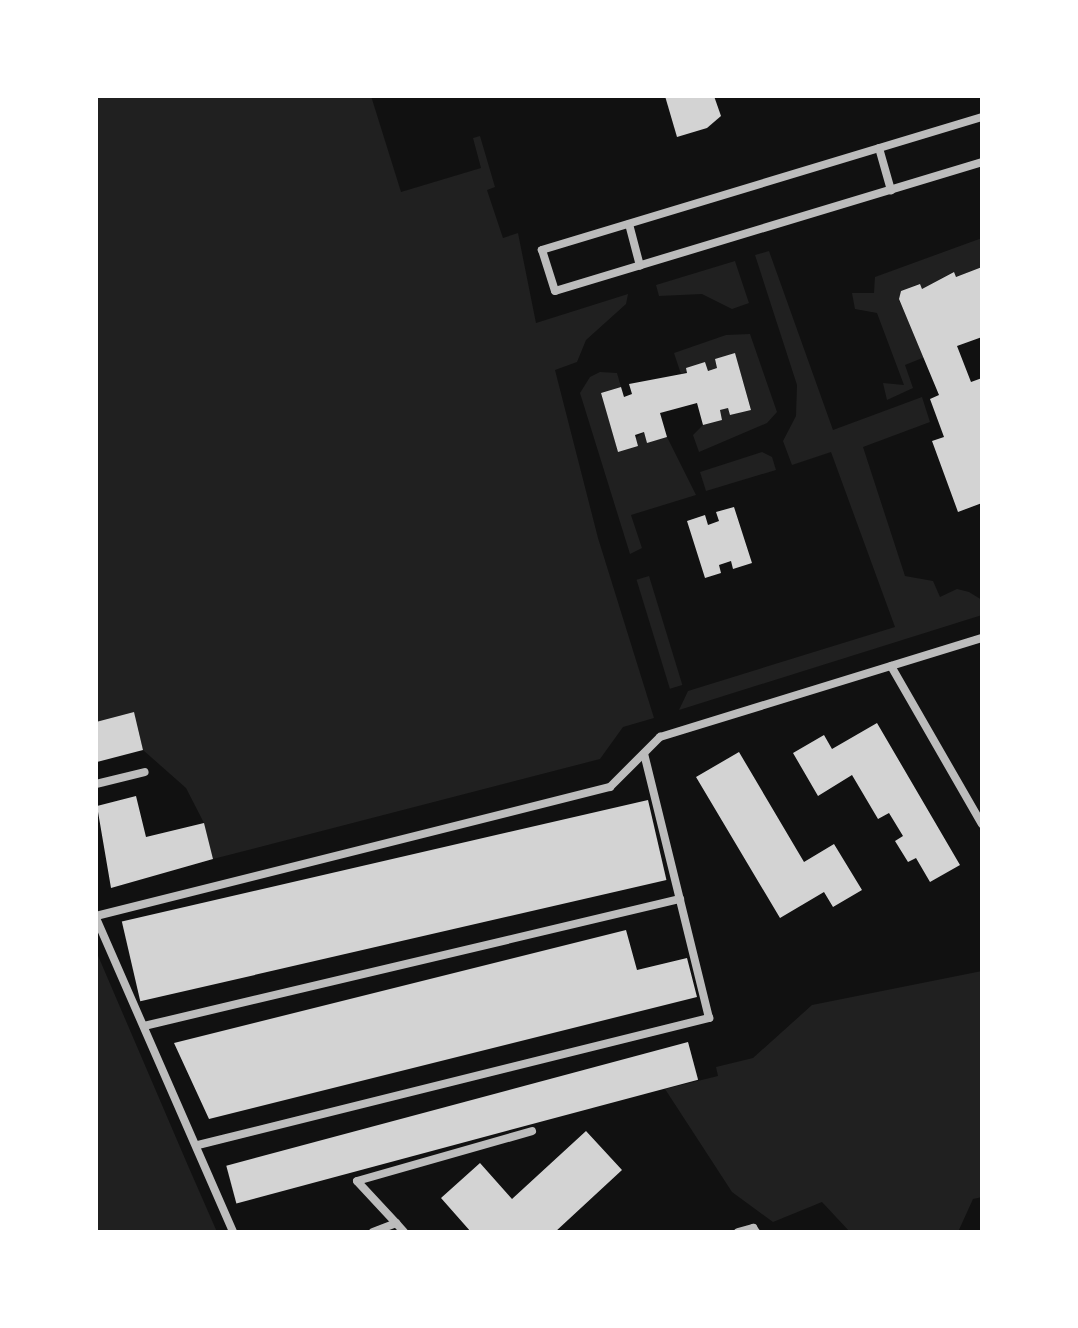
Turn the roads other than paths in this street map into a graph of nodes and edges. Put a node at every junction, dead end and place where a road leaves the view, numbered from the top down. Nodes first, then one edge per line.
1 (982, 117) edge
2 (879, 148) junction
3 (982, 162) edge
4 (891, 190) junction
5 (629, 224) junction
6 (640, 266) junction
7 (982, 638) edge
8 (891, 666) junction
9 (644, 754) junction
10 (145, 772) dead end
11 (96, 784) edge
12 (982, 824) edge
13 (680, 899) junction
14 (96, 917) edge
15 (144, 1026) junction
16 (532, 1131) dead end
17 (198, 1145) junction
18 (396, 1223) junction
19 (233, 1232) edge
20 (373, 1232) edge
21 (404, 1232) edge
22 (738, 1232) edge
23 (756, 1232) edge

1 - 2 street
2 - 4 street
2 - 5 street
3 - 4 street
4 - 6 street
5 - 6 street
5 - 6 street
7 - 8 street
8 - 9 street
8 - 12 street
9 - 13 street
9 - 14 street
10 - 11 street
13 - 15 street
13 - 17 street
14 - 15 street
15 - 17 street
16 - 18 street
17 - 19 street
18 - 20 street
18 - 21 street
22 - 23 street

